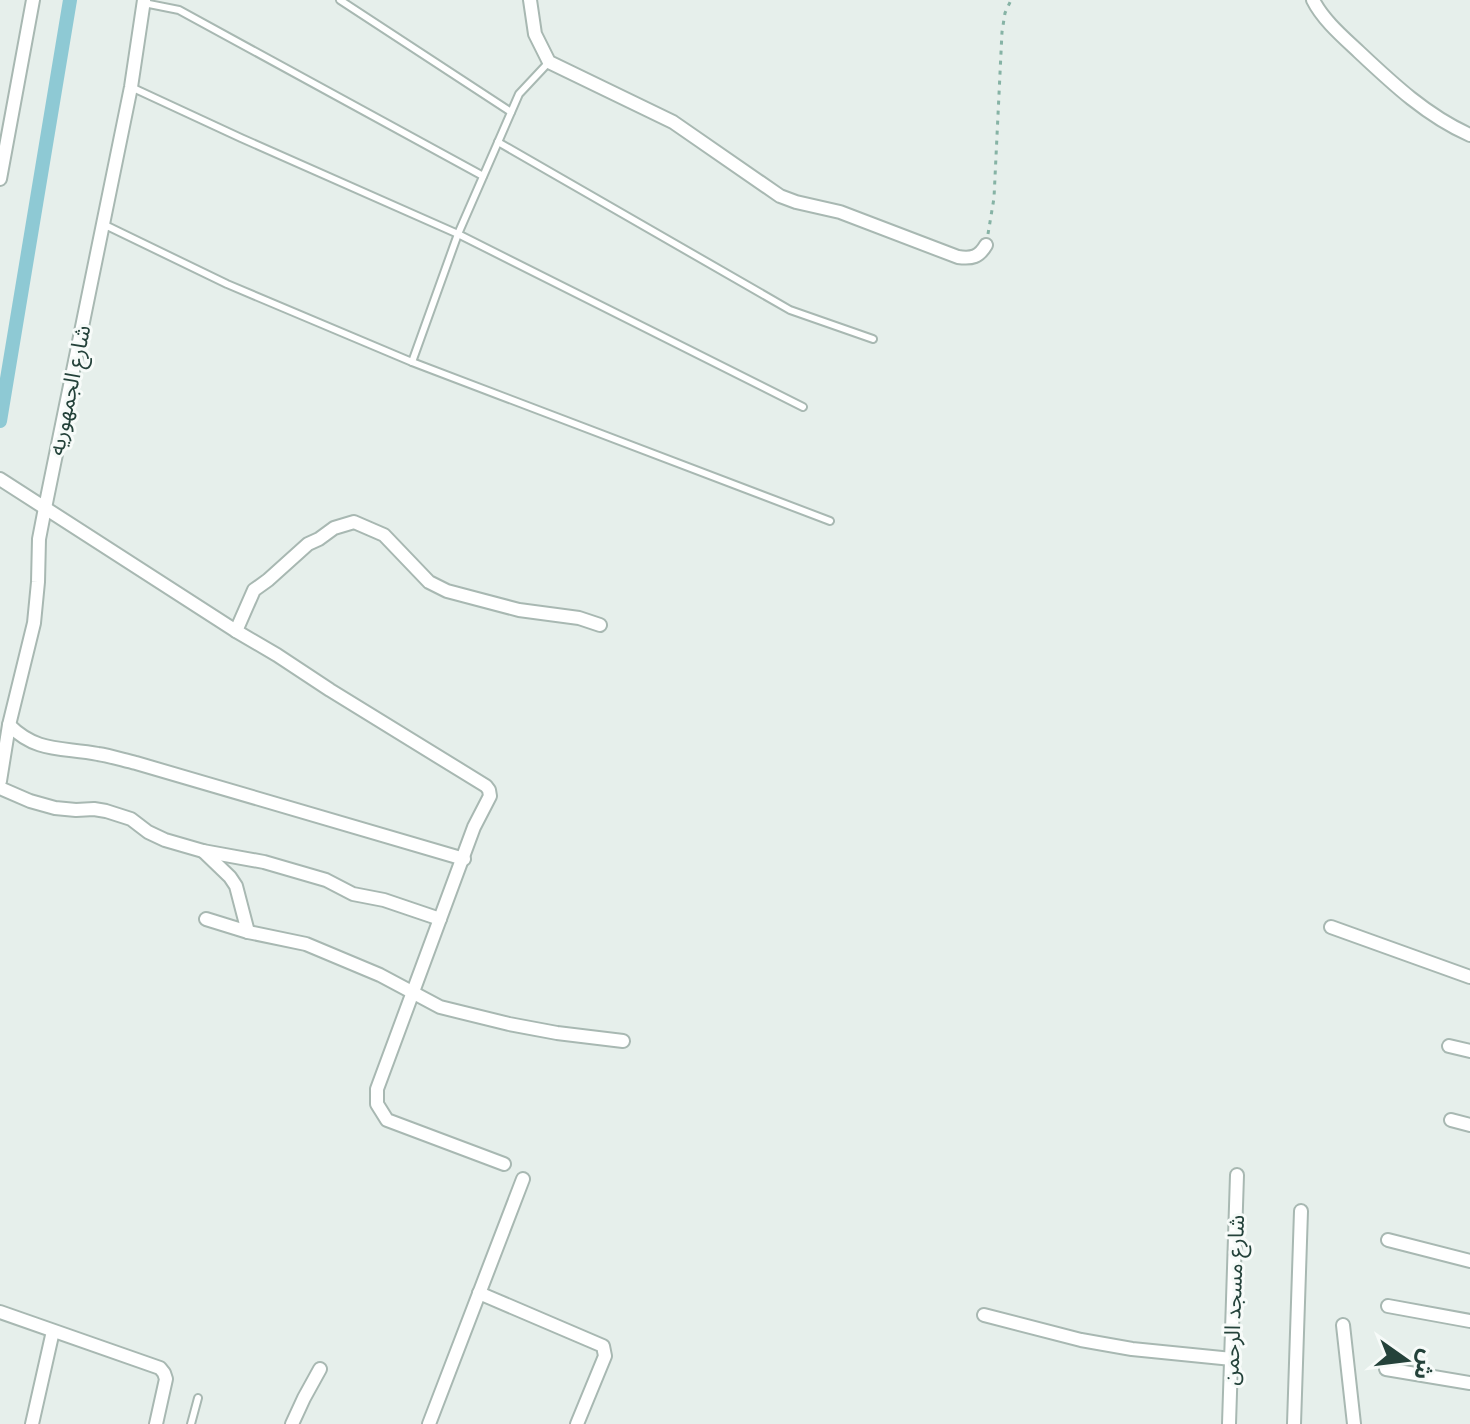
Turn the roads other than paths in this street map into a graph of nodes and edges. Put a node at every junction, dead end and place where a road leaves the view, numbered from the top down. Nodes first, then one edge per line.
1 (33, 0) edge
2 (340, 0) edge
3 (530, 0) edge
4 (1313, 0) edge
5 (144, 1) edge
6 (549, 62) junction
7 (131, 87) junction
8 (511, 112) junction
9 (1470, 135) edge
10 (498, 142) junction
11 (483, 176) junction
12 (0, 179) edge
13 (103, 224) junction
14 (458, 234) junction
15 (986, 245) road end
16 (873, 339) dead end
17 (412, 362) junction
18 (803, 407) dead end
19 (0, 479) edge
20 (45, 508) junction
21 (830, 521) dead end
22 (600, 625) dead end
23 (236, 631) junction
24 (9, 725) junction
25 (0, 781) edge
26 (0, 788) edge
27 (203, 851) junction
28 (464, 859) junction
29 (206, 919) dead end
30 (440, 919) junction
31 (1331, 927) dead end
32 (248, 932) junction
33 (1470, 977) edge
34 (412, 992) junction
35 (623, 1041) dead end
36 (1449, 1046) dead end
37 (1470, 1051) edge
38 (1451, 1120) dead end
39 (1470, 1125) edge
40 (504, 1164) dead end
41 (1237, 1175) dead end
42 (523, 1179) dead end
43 (1301, 1211) dead end
44 (1388, 1240) dead end
45 (1470, 1261) edge
46 (479, 1293) junction
47 (1388, 1306) dead end
48 (0, 1312) edge
49 (984, 1315) dead end
50 (1470, 1321) edge
51 (1343, 1325) dead end
52 (53, 1331) junction
53 (1232, 1359) junction
54 (320, 1369) dead end
55 (1386, 1369) dead end
56 (1470, 1383) edge
57 (198, 1398) dead end
58 (32, 1424) edge
59 (156, 1424) edge
60 (191, 1424) edge
61 (292, 1424) edge
62 (429, 1424) edge
63 (577, 1424) edge
64 (1229, 1424) edge
65 (1294, 1424) edge
66 (1354, 1424) edge

1 - 12 street
2 - 8 lane
3 - 6 street
4 - 9 street
5 - 7 street, شارع الجمهوريه
5 - 11 lane
6 - 8 lane
6 - 15 street
7 - 13 street, شارع الجمهوريه
7 - 14 lane
8 - 10 lane
10 - 11 lane
10 - 16 lane
11 - 14 lane
13 - 17 lane
13 - 20 street, شارع الجمهوريه
14 - 17 lane
14 - 18 lane
17 - 21 lane
19 - 20 street
20 - 23 street
20 - 24 street, شارع الجمهوريه
22 - 23 street
23 - 28 street
24 - 25 street, شارع الجمهوريه
24 - 28 street
26 - 27 street
27 - 30 street
27 - 32 street
28 - 30 street
29 - 32 street
30 - 34 street
31 - 33 street
32 - 34 street
34 - 35 street
34 - 40 street
36 - 37 street
38 - 39 street
41 - 53 street, شارع مسجد الرحمن
42 - 46 street
43 - 65 street
44 - 45 street
46 - 62 street
46 - 63 street
47 - 50 street
48 - 52 street
49 - 53 street
51 - 66 street
52 - 58 street
52 - 59 street
53 - 64 street, شارع مسجد الرحمن
54 - 61 street
55 - 56 street
57 - 60 lane

